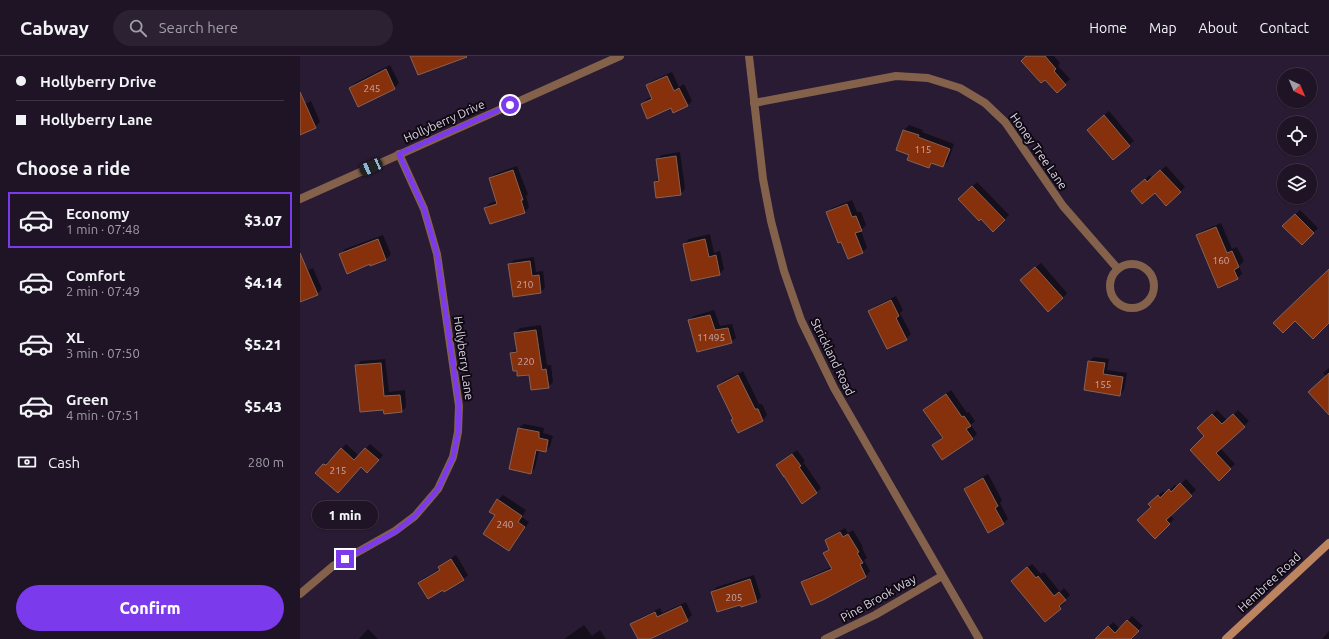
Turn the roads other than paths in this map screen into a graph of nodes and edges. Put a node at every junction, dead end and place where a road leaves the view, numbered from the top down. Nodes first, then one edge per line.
1 (620, 56) edge
2 (749, 56) edge
3 (754, 103) junction
4 (399, 154) junction
5 (300, 199) edge
6 (1118, 269) junction
7 (1329, 544) edge
8 (942, 576) junction
9 (300, 594) edge
10 (825, 639) edge
11 (979, 639) edge
12 (1226, 639) edge

1 - 4 street, Hollyberry Drive
2 - 3 street, Strickland Road
3 - 6 street, Honey Tree Lane
3 - 8 street, Strickland Road
4 - 5 street, Hollyberry Drive
4 - 9 street, Hollyberry Lane
6 - 6 street
7 - 12 street, Hembree Road
8 - 10 street, Pine Brook Way
8 - 11 street, Strickland Road

